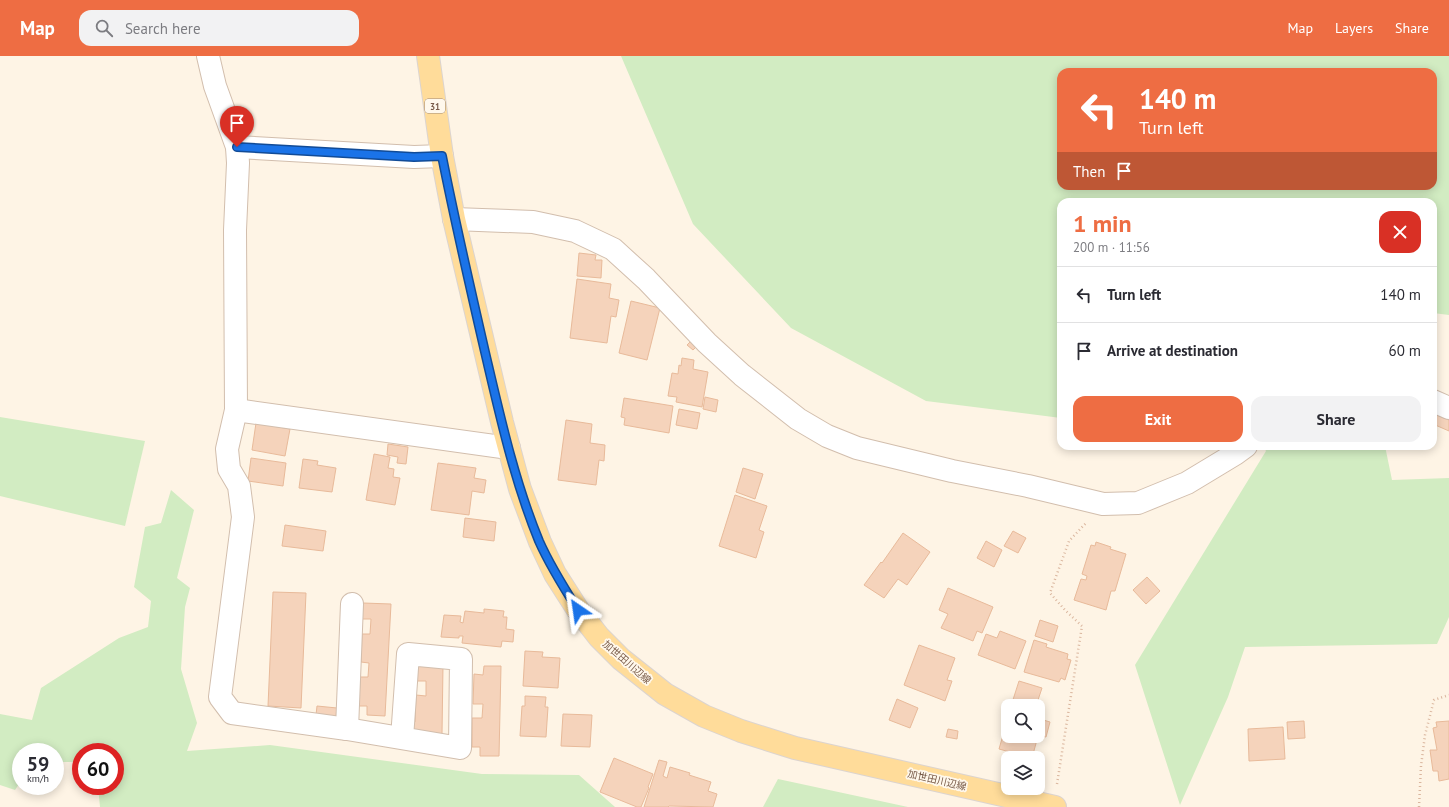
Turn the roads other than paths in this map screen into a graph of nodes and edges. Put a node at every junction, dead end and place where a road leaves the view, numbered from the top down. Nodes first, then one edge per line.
1 (208, 56) edge
2 (428, 56) edge
3 (237, 147) junction
4 (442, 156) junction
5 (454, 220) junction
6 (1437, 403) edge
7 (1449, 408) edge
8 (236, 410) junction
9 (509, 448) junction
10 (1240, 450) edge
11 (352, 604) dead end
12 (347, 729) junction
13 (402, 738) junction
14 (1055, 807) edge

1 - 3 street
2 - 4 main road, 加世田川辺線 / 31
3 - 4 street
3 - 8 street
4 - 5 main road, 加世田川辺線 / 31
5 - 9 main road, 加世田川辺線 / 31
5 - 10 street
6 - 7 street
8 - 9 street
8 - 12 street
9 - 14 main road, 加世田川辺線 / 31
11 - 12 street
12 - 13 street
13 - 13 street

